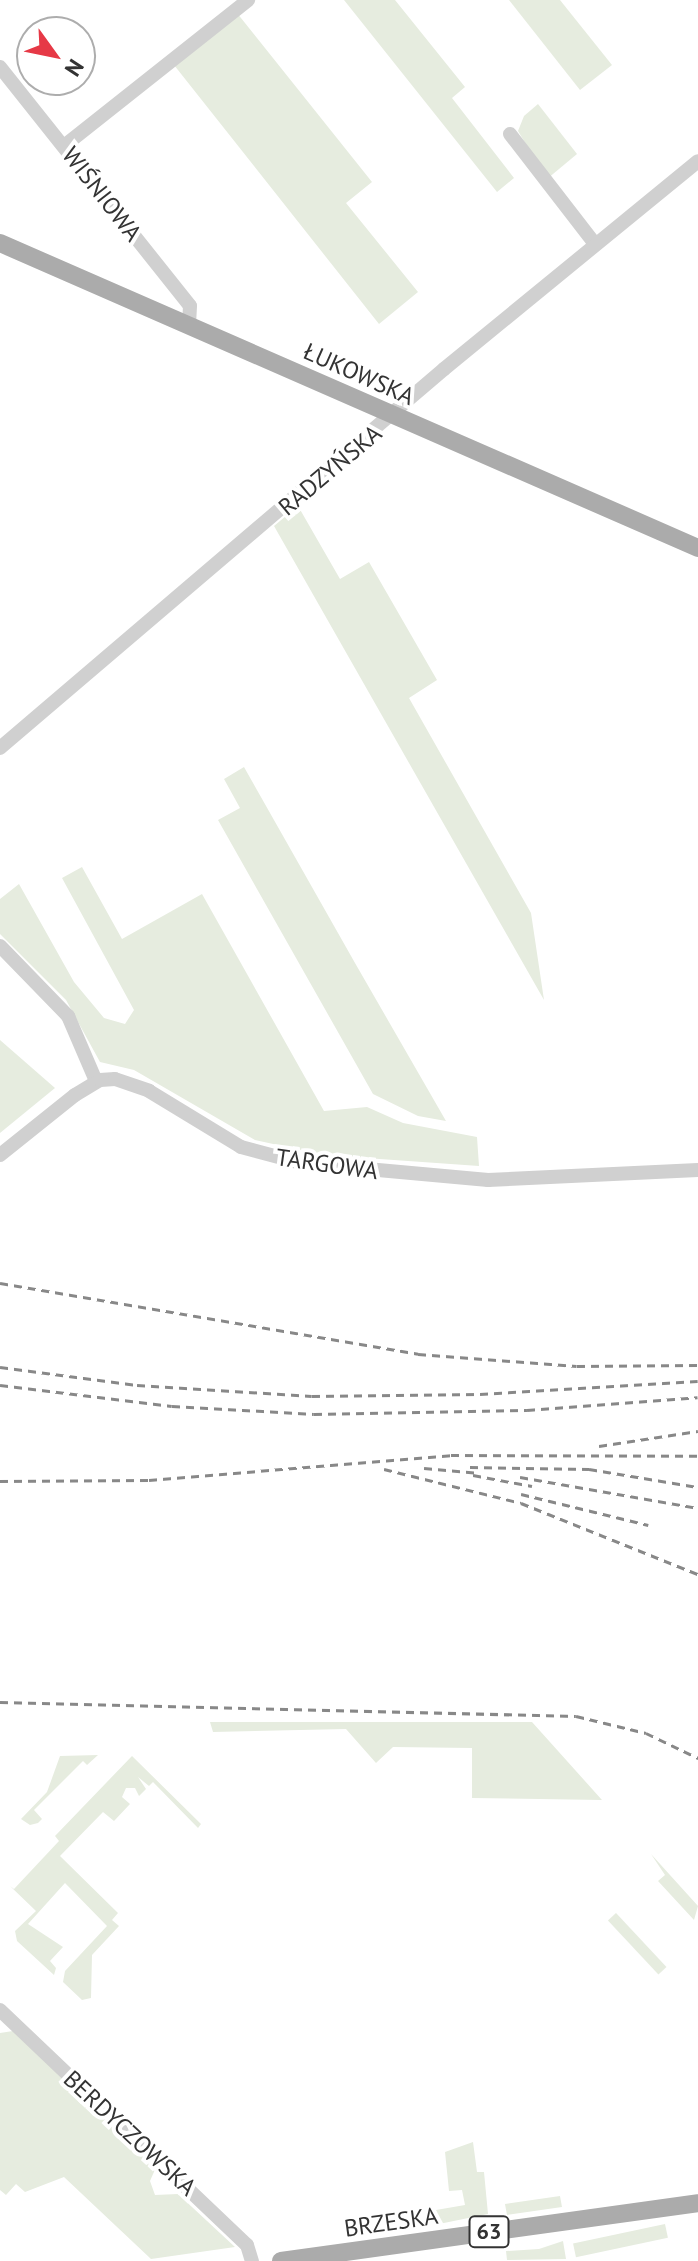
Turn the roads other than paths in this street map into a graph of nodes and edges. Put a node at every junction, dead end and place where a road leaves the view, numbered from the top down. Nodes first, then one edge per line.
1 (248, 0) edge
2 (0, 67) edge
3 (510, 134) dead end
4 (64, 146) junction
5 (698, 161) edge
6 (0, 243) edge
7 (595, 244) junction
8 (189, 325) junction
9 (393, 416) junction
10 (698, 548) edge
11 (0, 748) edge
12 (0, 946) edge
13 (96, 1081) junction
14 (0, 1155) edge
15 (698, 1170) edge
16 (0, 2010) edge
17 (698, 2203) edge
18 (252, 2261) edge
19 (281, 2261) edge

1 - 4 street
2 - 4 street, WIŚNIOWA
3 - 7 street
4 - 8 street, WIŚNIOWA
5 - 7 street, RADZYŃSKA
6 - 8 main road, ŁUKOWSKA
7 - 9 street, RADZYŃSKA
8 - 9 main road, ŁUKOWSKA
9 - 10 main road, ŁUKOWSKA
9 - 11 street, RADZYŃSKA
12 - 13 street
13 - 14 street
13 - 15 street, TARGOWA
16 - 18 street, BERDYCZOWSKA
17 - 19 main road, BRZESKA / 63

